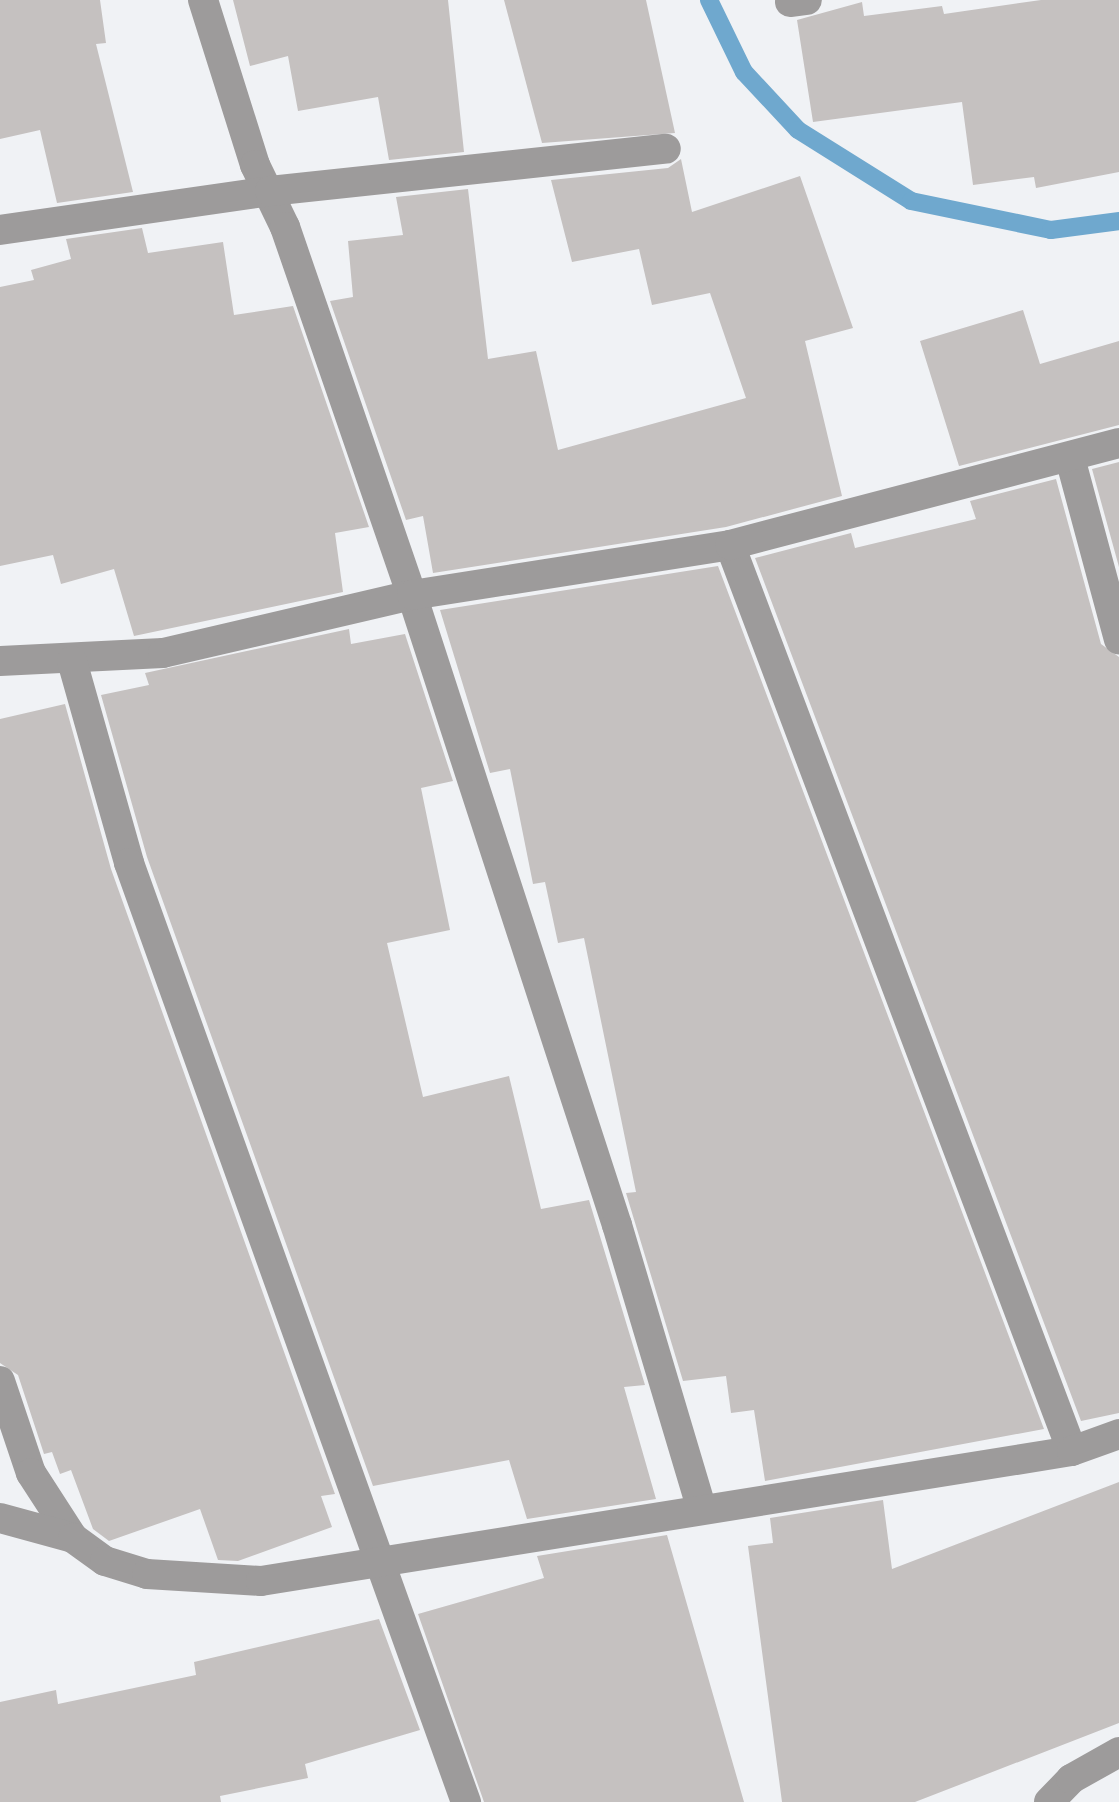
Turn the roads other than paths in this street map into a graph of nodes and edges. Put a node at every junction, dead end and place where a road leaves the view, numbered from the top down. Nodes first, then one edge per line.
1 (203, 0) edge
2 (666, 149) dead end
3 (270, 191) junction
4 (0, 230) edge
5 (1119, 443) edge
6 (1070, 458) junction
7 (730, 545) junction
8 (412, 595) junction
9 (1119, 639) edge
10 (0, 661) edge
11 (72, 661) junction
12 (0, 1381) edge
13 (1119, 1434) edge
14 (1072, 1451) junction
15 (701, 1506) junction
16 (0, 1518) edge
17 (73, 1538) junction
18 (380, 1564) junction
19 (1119, 1752) edge
20 (466, 1802) edge
21 (1048, 1802) edge

1 - 3 street
2 - 3 street
3 - 4 street
3 - 8 street
5 - 6 street
6 - 7 street
6 - 9 street
7 - 8 street
7 - 14 street
8 - 11 street
8 - 15 street
10 - 11 street
11 - 18 street
12 - 17 street
13 - 14 street
14 - 15 street
15 - 18 street
16 - 17 street
17 - 18 street
18 - 20 street
19 - 21 street

